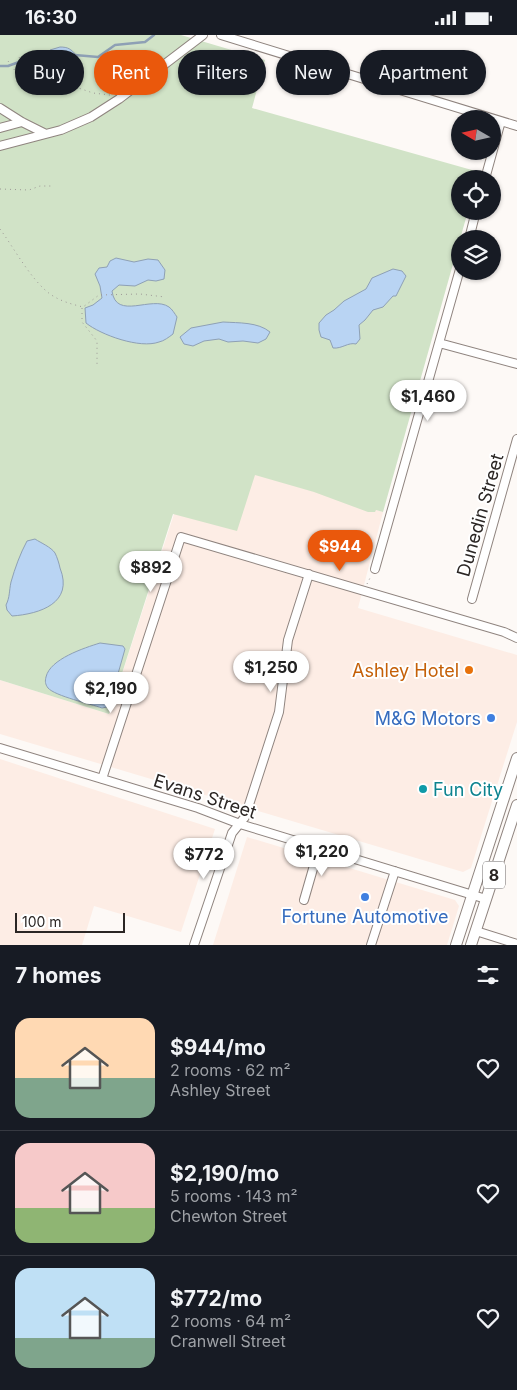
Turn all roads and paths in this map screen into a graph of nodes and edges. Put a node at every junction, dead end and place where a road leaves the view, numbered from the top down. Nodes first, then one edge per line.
1 (203, 35) edge
2 (221, 35) edge
3 (8, 61) dead end
4 (15, 71) edge
5 (84, 90) edge
6 (112, 96) dead end
7 (1, 110) edge
8 (502, 121) junction
9 (22, 122) junction
10 (517, 126) edge
11 (0, 127) edge
12 (44, 133) junction
13 (0, 146) edge
14 (488, 170) edge
15 (51, 186) dead end
16 (0, 189) edge
17 (0, 229) edge
18 (457, 280) edge
19 (165, 297) dead end
20 (82, 307) junction
21 (440, 343) junction
22 (517, 364) edge
23 (97, 367) dead end
24 (517, 439) edge
25 (375, 569) joint
26 (309, 574) junction
27 (364, 591) junction
28 (472, 599) dead end
29 (504, 632) junction
30 (517, 632) edge
31 (517, 637) edge
32 (0, 748) edge
33 (517, 757) edge
34 (102, 779) junction
35 (517, 805) edge
36 (240, 824) junction
37 (320, 848) junction
38 (394, 871) junction
39 (472, 894) junction
40 (486, 899) junction
41 (304, 900) dead end
42 (476, 931) junction
43 (517, 944) edge
44 (194, 945) edge
45 (370, 945) edge
46 (456, 945) edge
47 (471, 945) edge

1 - 12 street
2 - 8 street
3 - 4 path
5 - 6 path
7 - 9 street
8 - 10 street
8 - 14 street
9 - 11 street
9 - 12 street
12 - 13 street
15 - 16 path
17 - 20 path
18 - 21 street
19 - 20 path
20 - 23 path
21 - 22 street
21 - 25 street
24 - 28 street, Dunedin Street
25 - 27 path
26 - 27 street
26 - 34 street
26 - 36 street
27 - 29 street
29 - 30 street
29 - 31 street
32 - 34 street, Evans Street
33 - 39 highway, 8
34 - 36 street, Evans Street
35 - 40 highway, 8
36 - 37 street, Evans Street
36 - 44 street
37 - 38 street, Evans Street
37 - 41 street
38 - 39 street, Evans Street
38 - 45 street
39 - 40 street, Evans Street
39 - 46 highway, 8
40 - 42 highway, 8
42 - 43 street
42 - 47 highway, 8

